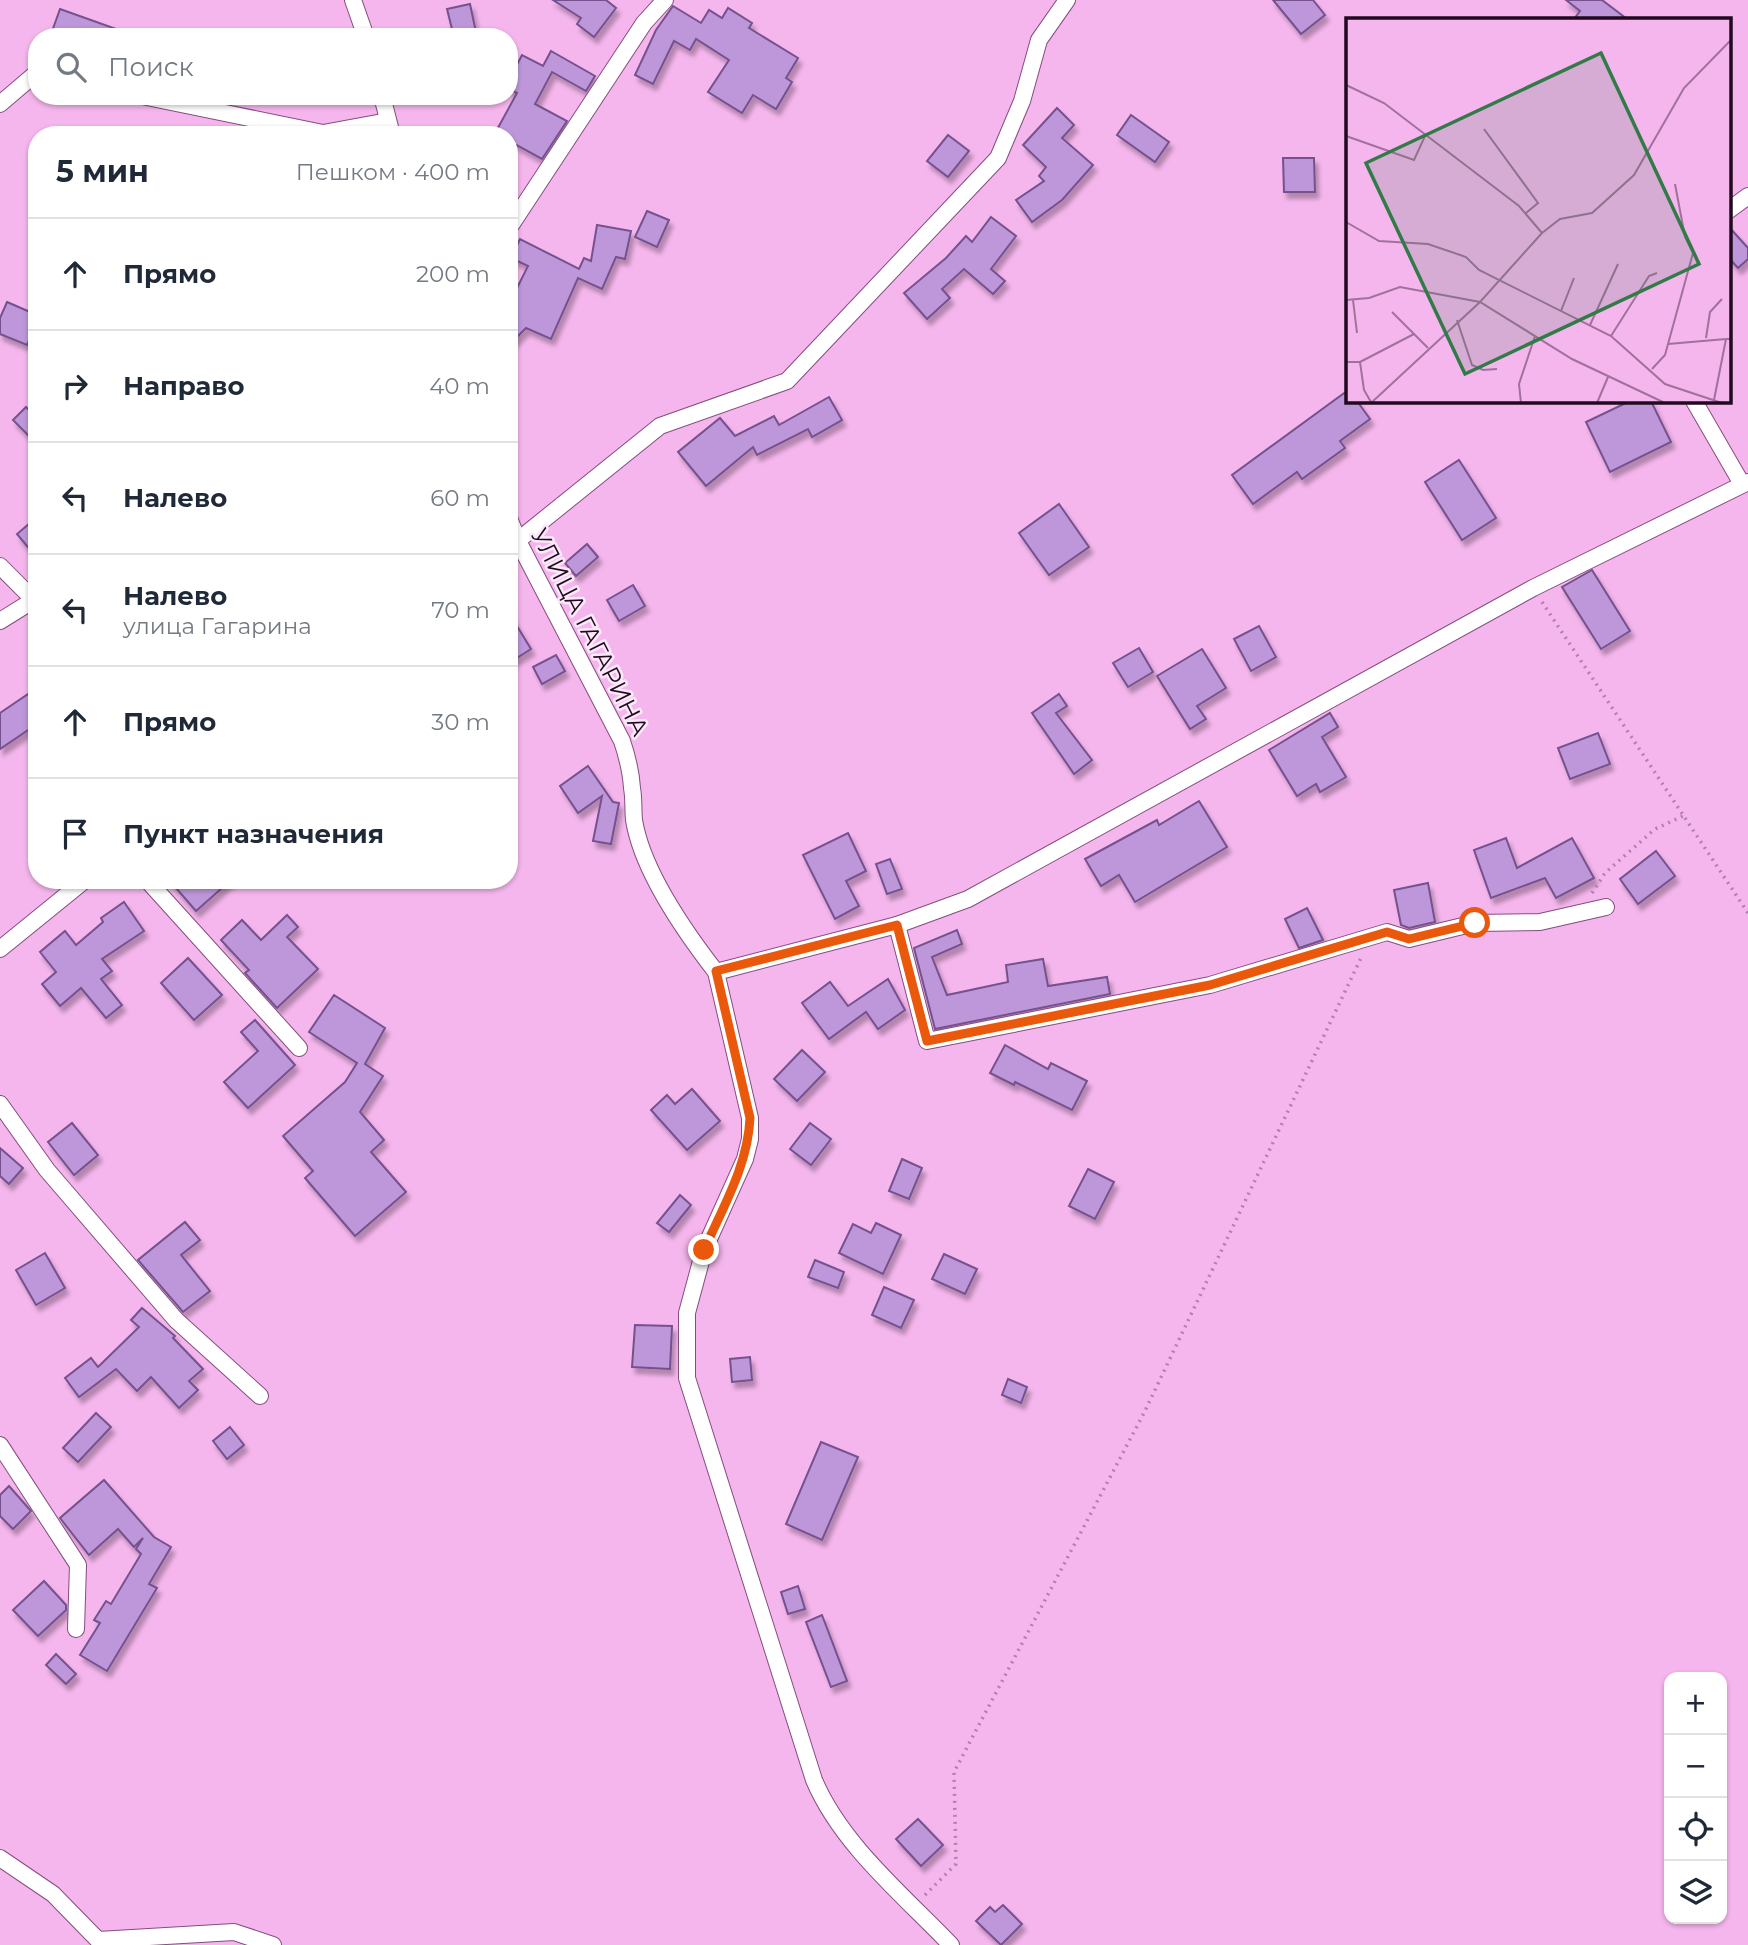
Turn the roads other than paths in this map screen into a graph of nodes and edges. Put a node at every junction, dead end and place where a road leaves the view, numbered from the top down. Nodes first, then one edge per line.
1 (353, 0) edge
2 (665, 0) edge
3 (1067, 0) edge
4 (363, 28) edge
5 (28, 80) edge
6 (0, 103) edge
7 (186, 105) edge
8 (384, 105) edge
9 (289, 126) edge
10 (390, 126) edge
11 (1748, 196) edge
12 (1730, 209) edge
13 (518, 214) edge
14 (1695, 402) edge
15 (1745, 483) edge
16 (518, 540) edge
17 (518, 553) edge
18 (0, 566) edge
19 (28, 592) edge
20 (28, 604) edge
21 (0, 621) edge
22 (74, 889) edge
23 (155, 889) edge
24 (1606, 907) dead end
25 (897, 925) junction
26 (0, 949) edge
27 (716, 971) junction
28 (299, 1048) dead end
29 (0, 1104) edge
30 (260, 1396) dead end
31 (0, 1445) edge
32 (76, 1629) dead end
33 (0, 1858) edge
34 (273, 1945) edge
35 (951, 1945) edge

1 - 4 street
2 - 13 street
3 - 16 street
5 - 6 street
7 - 9 street
8 - 10 street
11 - 12 street
14 - 15 street
15 - 25 street
17 - 27 street, УЛИЦА ГАГАРИНА
18 - 19 street
20 - 21 street
22 - 26 street
23 - 28 street
24 - 25 street
25 - 27 street
27 - 35 street, УЛИЦА ГАГАРИНА
29 - 30 street
31 - 32 street
33 - 34 street

